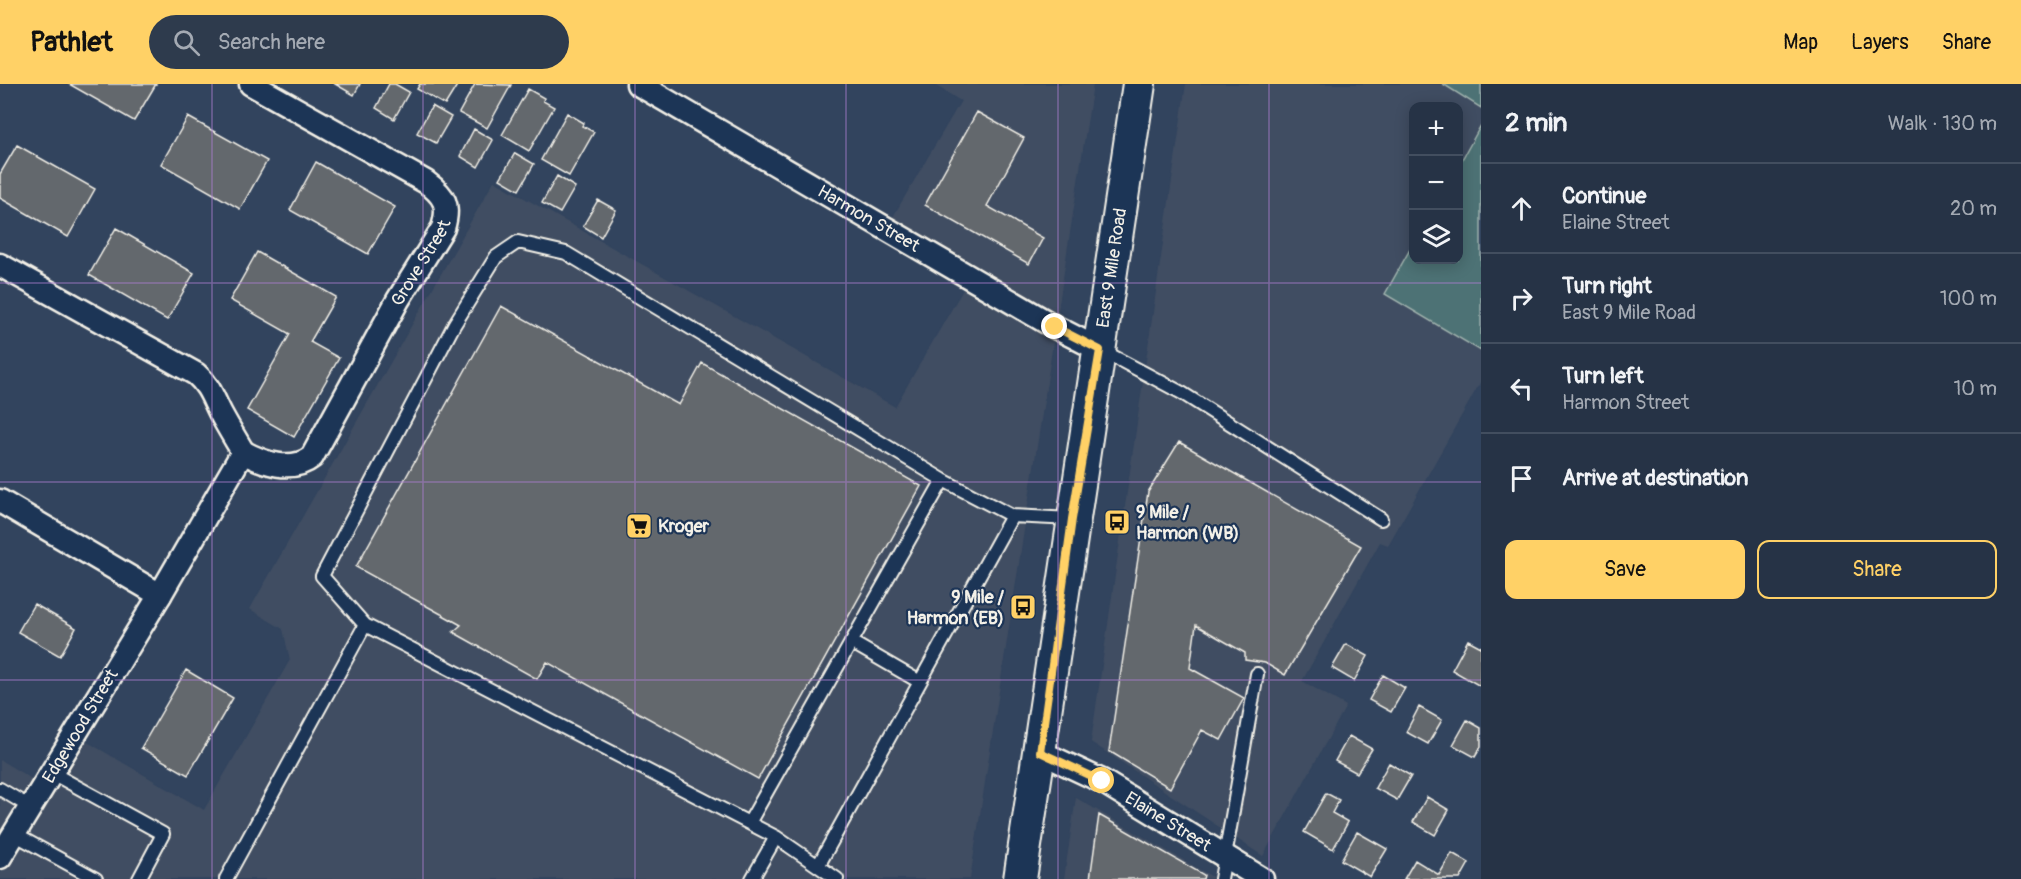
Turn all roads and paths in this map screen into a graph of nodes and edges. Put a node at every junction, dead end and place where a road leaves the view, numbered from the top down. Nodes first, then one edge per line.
1 (251, 84) edge
2 (638, 84) edge
3 (1139, 84) edge
4 (0, 265) edge
5 (1100, 350) junction
6 (243, 452) junction
7 (943, 480) junction
8 (0, 501) edge
9 (1012, 516) junction
10 (1072, 519) junction
11 (1381, 519) dead end
12 (160, 595) junction
13 (365, 625) junction
14 (851, 642) junction
15 (1257, 674) dead end
16 (920, 682) junction
17 (1040, 752) junction
18 (52, 773) junction
19 (0, 789) edge
20 (30, 807) junction
21 (749, 824) junction
22 (14, 834) junction
23 (776, 837) junction
24 (0, 857) edge
25 (818, 866) junction
26 (1223, 868) edge
27 (96, 879) edge
28 (139, 879) edge
29 (226, 879) edge
30 (752, 879) edge
31 (837, 879) edge
32 (1020, 879) edge
33 (1262, 879) edge

1 - 6 street, Grove Street
2 - 5 street, Harmon Street
3 - 5 main road, East 9 Mile Road
4 - 6 street
5 - 10 main road, East 9 Mile Road
5 - 11 lane
6 - 12 street
7 - 9 lane
7 - 13 lane
7 - 14 lane
8 - 12 street
9 - 10 lane
9 - 16 lane
10 - 17 main road, East 9 Mile Road
12 - 18 street, Edgewood Street
13 - 21 lane
13 - 29 lane
14 - 16 lane
14 - 21 lane
15 - 26 lane
16 - 25 lane
17 - 26 street, Elaine Street
17 - 32 main road, East 9 Mile Road
18 - 20 street, Edgewood Street
18 - 28 lane
19 - 20 lane
20 - 22 street, Edgewood Street
21 - 23 lane
22 - 24 street, Edgewood Street
22 - 27 lane
23 - 25 lane
23 - 30 lane
25 - 31 lane
26 - 33 street, Elaine Street

